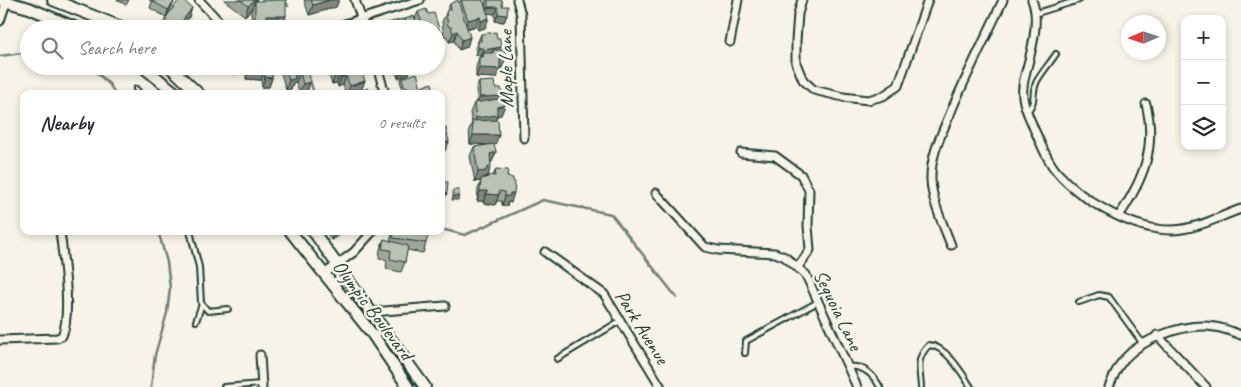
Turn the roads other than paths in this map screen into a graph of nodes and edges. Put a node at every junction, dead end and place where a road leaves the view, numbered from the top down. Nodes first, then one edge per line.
1 (53, 0) edge
2 (199, 0) edge
3 (355, 0) edge
4 (517, 0) edge
5 (738, 0) edge
6 (802, 0) edge
7 (928, 0) edge
8 (1003, 0) edge
9 (1032, 0) edge
10 (1076, 0) edge
11 (5, 1) edge
12 (415, 1) edge
13 (1034, 14) junction
14 (362, 19) junction
15 (58, 20) edge
16 (103, 20) edge
17 (219, 20) edge
18 (359, 20) edge
19 (0, 21) edge
20 (730, 42) dead end
21 (1056, 54) dead end
22 (153, 75) edge
23 (178, 75) edge
24 (380, 75) edge
25 (172, 90) edge
26 (192, 90) edge
27 (384, 90) edge
28 (1146, 104) dead end
29 (1027, 112) junction
30 (524, 138) dead end
31 (740, 153) dead end
32 (656, 193) dead end
33 (1241, 209) edge
34 (1119, 216) junction
35 (60, 235) edge
36 (191, 235) edge
37 (293, 235) edge
38 (316, 235) edge
39 (369, 235) edge
40 (951, 245) dead end
41 (544, 252) dead end
42 (338, 265) junction
43 (798, 267) junction
44 (324, 274) junction
45 (818, 302) junction
46 (1079, 302) dead end
47 (202, 304) junction
48 (445, 306) dead end
49 (228, 309) dead end
50 (372, 312) junction
51 (196, 321) dead end
52 (620, 321) junction
53 (1241, 334) edge
54 (1157, 335) junction
55 (0, 340) edge
56 (1143, 344) junction
57 (745, 353) dead end
58 (260, 355) dead end
59 (557, 359) dead end
60 (848, 367) junction
61 (262, 385) edge
62 (224, 387) edge
63 (408, 387) edge
64 (425, 387) edge
65 (661, 387) edge
66 (857, 387) edge
67 (880, 387) edge
68 (921, 387) edge
69 (971, 387) edge
70 (1109, 387) edge
71 (1206, 387) edge

1 - 16 main road
2 - 17 street
3 - 14 street
4 - 30 street, Maple Lane
5 - 20 street
6 - 7 street
8 - 40 street
9 - 13 street
10 - 13 lane
11 - 15 main road
11 - 19 street
12 - 14 street
13 - 29 street
14 - 18 street
21 - 29 lane
22 - 25 main road
23 - 26 main road
24 - 27 street
28 - 34 street
29 - 34 street
31 - 43 street
32 - 43 street, Sequoia Lane
33 - 34 street
35 - 55 street
36 - 47 lane
37 - 44 main road, Olympic Boulevard
38 - 42 main road, Olympic Boulevard
39 - 42 street
41 - 52 street, Park Avenue
42 - 44 street
42 - 50 main road, Olympic Boulevard
43 - 45 street, Sequoia Lane
44 - 63 main road, Olympic Boulevard
45 - 57 lane
45 - 60 street, Sequoia Lane
46 - 56 lane
47 - 49 lane
47 - 51 lane
48 - 50 street
50 - 64 main road, Olympic Boulevard
52 - 59 lane
52 - 65 street, Park Avenue
53 - 54 street
54 - 56 street
54 - 71 street
56 - 70 street
58 - 61 street
60 - 66 street, Sequoia Lane
60 - 67 lane
61 - 62 lane
68 - 69 lane

